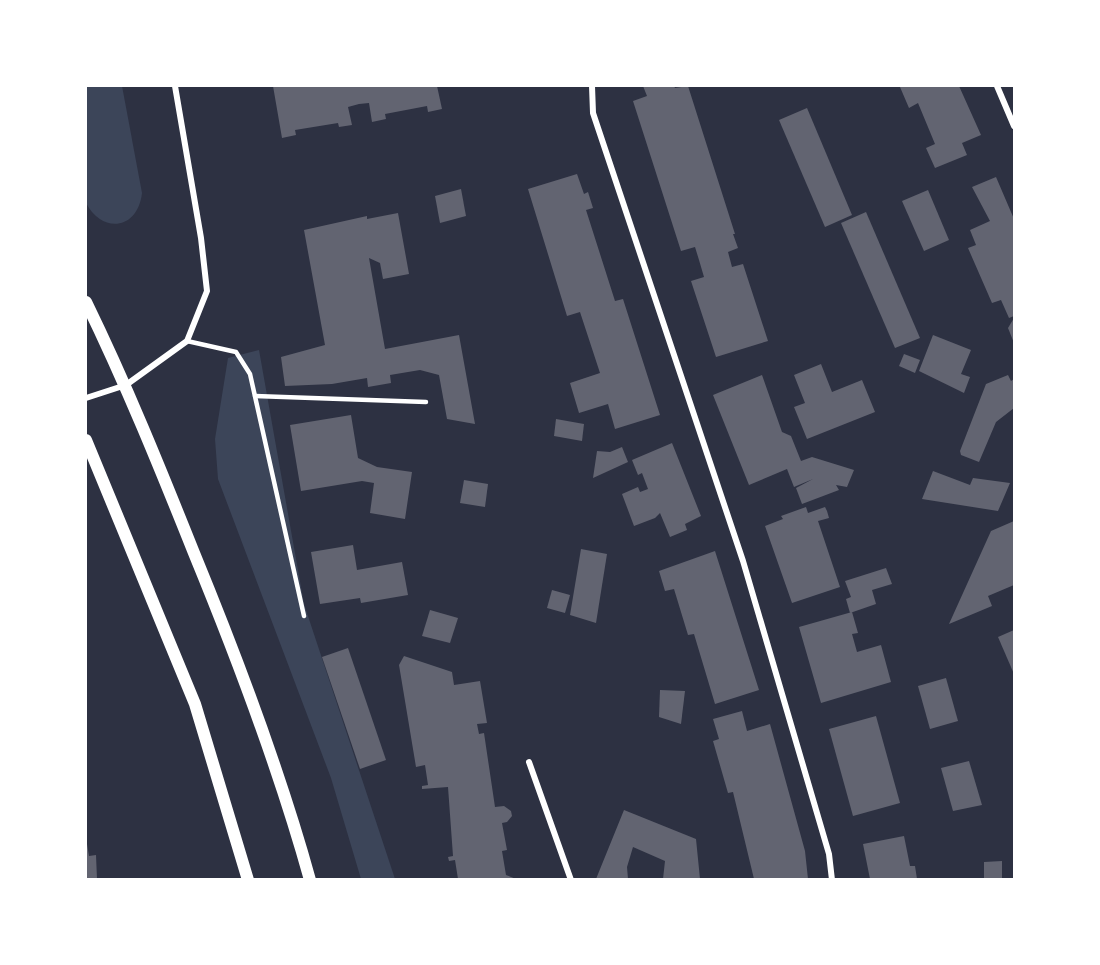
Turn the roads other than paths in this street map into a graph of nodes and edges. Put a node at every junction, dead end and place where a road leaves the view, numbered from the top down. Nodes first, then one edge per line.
1 (175, 86) edge
2 (592, 86) edge
3 (997, 86) edge
4 (1014, 126) edge
5 (86, 302) edge
6 (187, 341) junction
7 (126, 385) junction
8 (255, 396) junction
9 (86, 398) edge
10 (426, 402) dead end
11 (86, 440) edge
12 (304, 616) dead end
13 (529, 762) dead end
14 (248, 879) edge
15 (310, 879) edge
16 (571, 879) edge
17 (832, 879) edge

1 - 6 street
2 - 17 street
3 - 4 street
5 - 7 main road
6 - 7 street
6 - 8 lane
7 - 9 street
7 - 15 main road
8 - 10 lane
8 - 12 lane
11 - 14 main road
13 - 16 street

